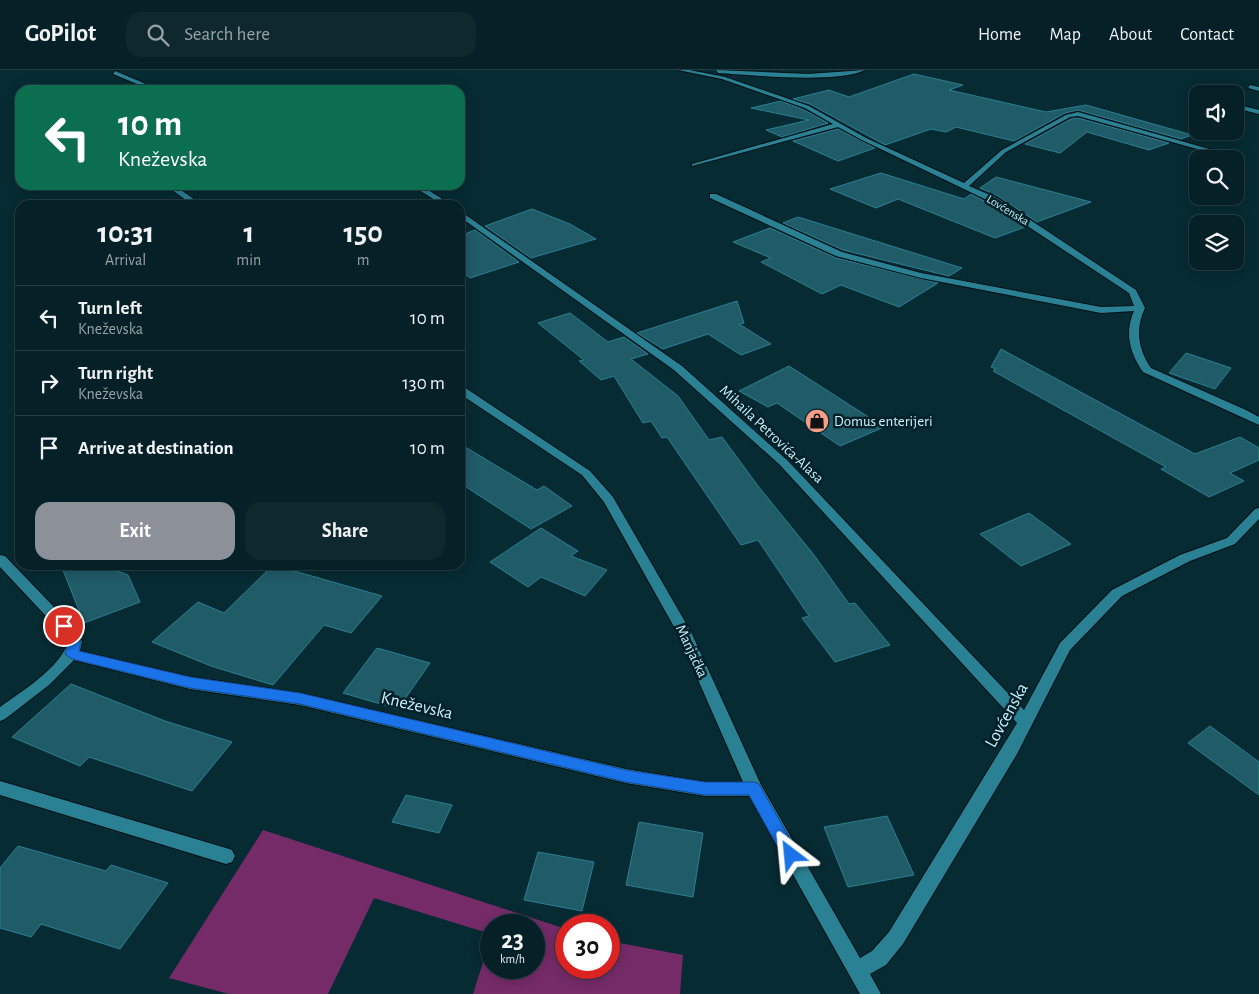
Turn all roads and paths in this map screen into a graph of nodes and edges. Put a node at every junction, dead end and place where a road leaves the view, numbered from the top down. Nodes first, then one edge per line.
1 (681, 70) edge
2 (862, 70) edge
3 (691, 72) junction
4 (115, 74) dead end
5 (144, 85) edge
6 (1250, 87) dead end
7 (1259, 89) edge
8 (1244, 108) edge
9 (1259, 112) edge
10 (838, 125) junction
11 (1207, 150) edge
12 (694, 165) dead end
13 (964, 187) junction
14 (176, 190) edge
15 (423, 190) edge
16 (714, 196) dead end
17 (191, 200) edge
18 (440, 200) edge
19 (465, 218) edge
20 (1140, 308) junction
21 (465, 391) edge
22 (1259, 422) edge
23 (1259, 512) edge
24 (0, 559) edge
25 (72, 654) junction
26 (0, 715) edge
27 (1025, 721) junction
28 (0, 788) edge
29 (754, 788) junction
30 (226, 856) dead end
31 (857, 971) junction
32 (871, 994) edge

1 - 3 street, Lovćenska
2 - 3 street
3 - 10 street, Lovćenska
4 - 5 street
6 - 7 street
8 - 9 street
10 - 12 street
10 - 13 street, Lovćenska
11 - 13 street
13 - 20 street, Lovćenska
14 - 17 street
15 - 18 street
16 - 20 street
19 - 27 street, Mihaila Petrovića-Alasa
20 - 22 street
21 - 29 street, Manjačka
23 - 27 street, Lovćenska
24 - 25 street
25 - 26 street
25 - 29 street, Kneževska
27 - 31 street, Lovćenska
28 - 30 street
29 - 31 street, Manjačka
31 - 32 street

